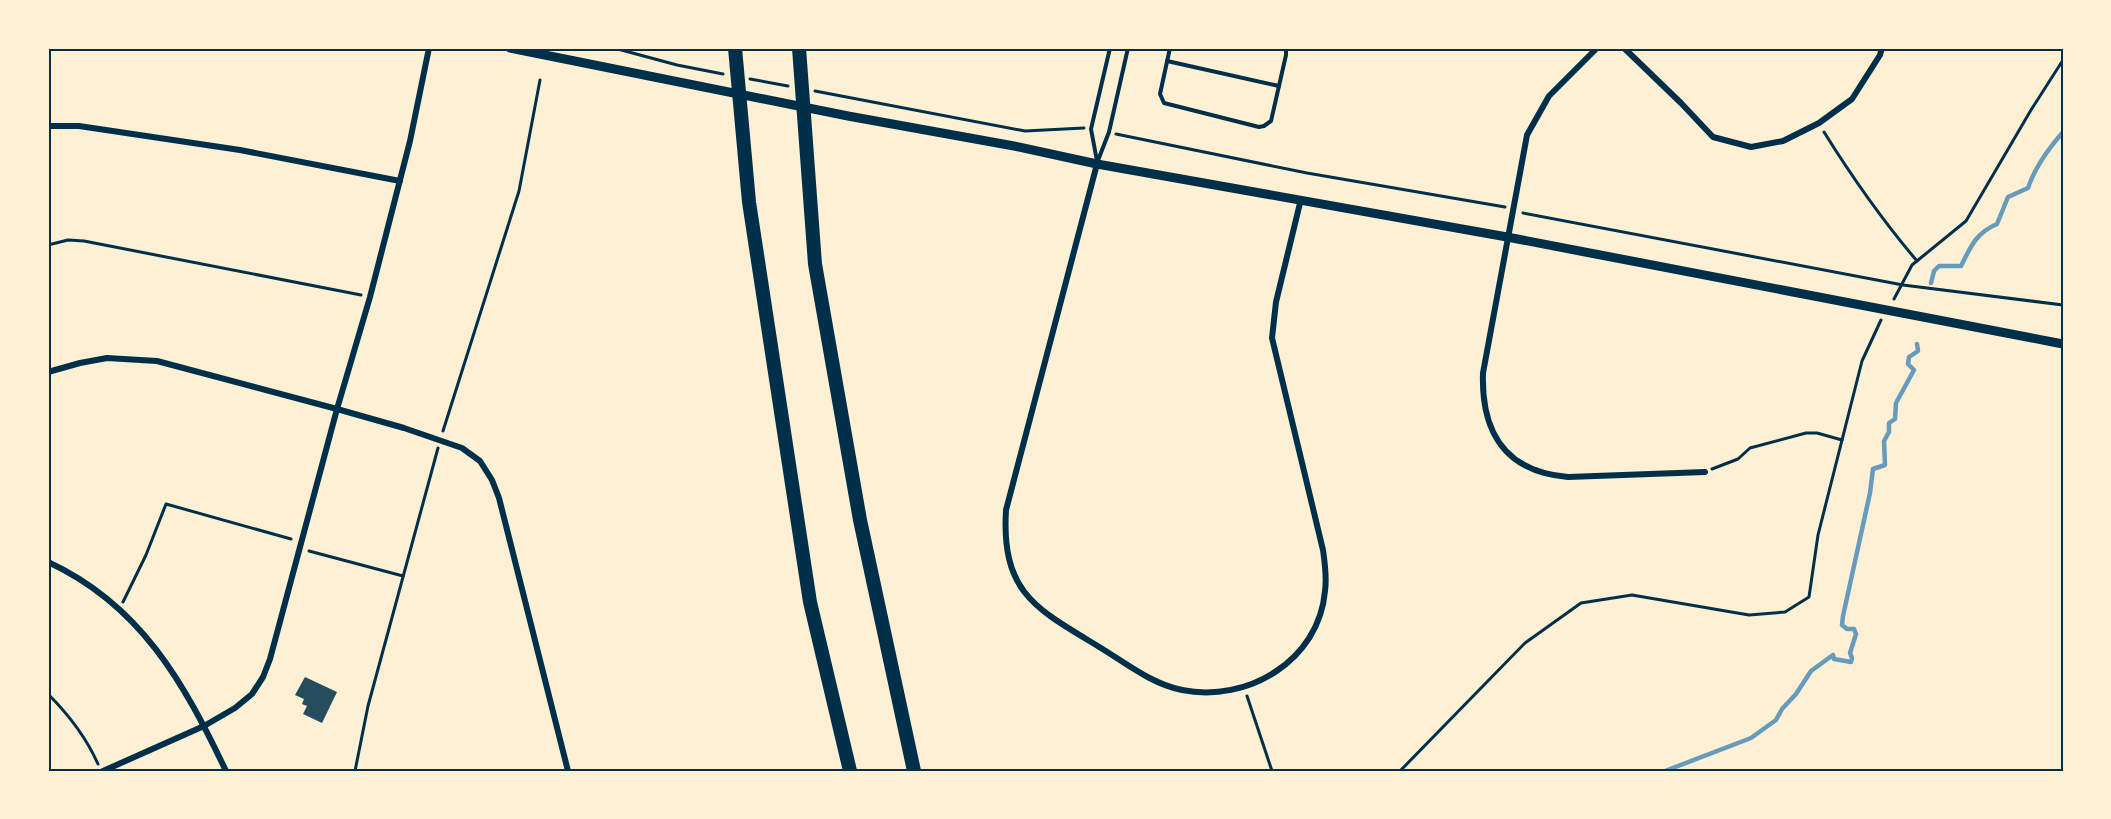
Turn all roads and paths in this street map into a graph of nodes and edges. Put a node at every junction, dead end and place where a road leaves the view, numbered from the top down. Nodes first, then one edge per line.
1 (429, 48) edge
2 (510, 48) edge
3 (614, 48) edge
4 (735, 48) edge
5 (799, 48) edge
6 (1110, 48) edge
7 (1128, 48) edge
8 (1170, 48) edge
9 (1286, 48) edge
10 (1597, 48) edge
11 (1624, 48) edge
12 (1882, 48) edge
13 (2063, 60) edge
14 (1167, 61) junction
15 (733, 76) dead end
16 (744, 78) dead end
17 (540, 80) dead end
18 (790, 86) dead end
19 (1279, 86) junction
20 (812, 91) dead end
21 (1819, 123) junction
22 (48, 126) edge
23 (1091, 129) junction
24 (1109, 132) junction
25 (1097, 164) junction
26 (400, 181) junction
27 (1301, 199) junction
28 (1512, 210) junction
29 (1508, 237) junction
30 (48, 245) edge
31 (1917, 261) junction
32 (1902, 285) junction
33 (370, 297) junction
34 (2063, 305) edge
35 (1887, 311) junction
36 (2063, 344) edge
37 (48, 372) edge
38 (337, 409) junction
39 (440, 440) junction
40 (1842, 440) junction
41 (1705, 472) joint
42 (301, 546) junction
43 (48, 562) edge
44 (403, 576) junction
45 (119, 609) junction
46 (1245, 687) junction
47 (48, 694) edge
48 (204, 726) junction
49 (102, 771) edge
50 (226, 771) edge
51 (355, 771) edge
52 (568, 771) edge
53 (850, 771) edge
54 (914, 771) edge
55 (1272, 771) edge
56 (1401, 771) edge

1 - 26 street
2 - 25 street
3 - 15 path
4 - 53 highway
5 - 54 highway
6 - 23 lane
7 - 24 lane
8 - 14 lane
9 - 19 lane
10 - 28 street
11 - 21 street
12 - 21 street
13 - 31 path
14 - 19 lane
14 - 19 lane
16 - 18 path
17 - 39 path
20 - 23 path
21 - 31 path
22 - 26 street
23 - 25 lane
24 - 25 lane
24 - 28 path
25 - 27 street
25 - 46 street
26 - 33 street
27 - 29 street
27 - 46 street
28 - 29 street
28 - 32 path
29 - 35 street
29 - 41 street
30 - 33 path
31 - 32 path
32 - 34 path
32 - 35 path
33 - 38 street
35 - 36 street
35 - 40 path
37 - 38 street
38 - 39 street
38 - 42 street
39 - 44 path
39 - 52 street
40 - 41 path
40 - 56 path
42 - 44 path
42 - 45 path
42 - 48 street
43 - 45 street
44 - 51 path
45 - 48 street
46 - 55 path
47 - 49 path
48 - 49 street
48 - 50 street

